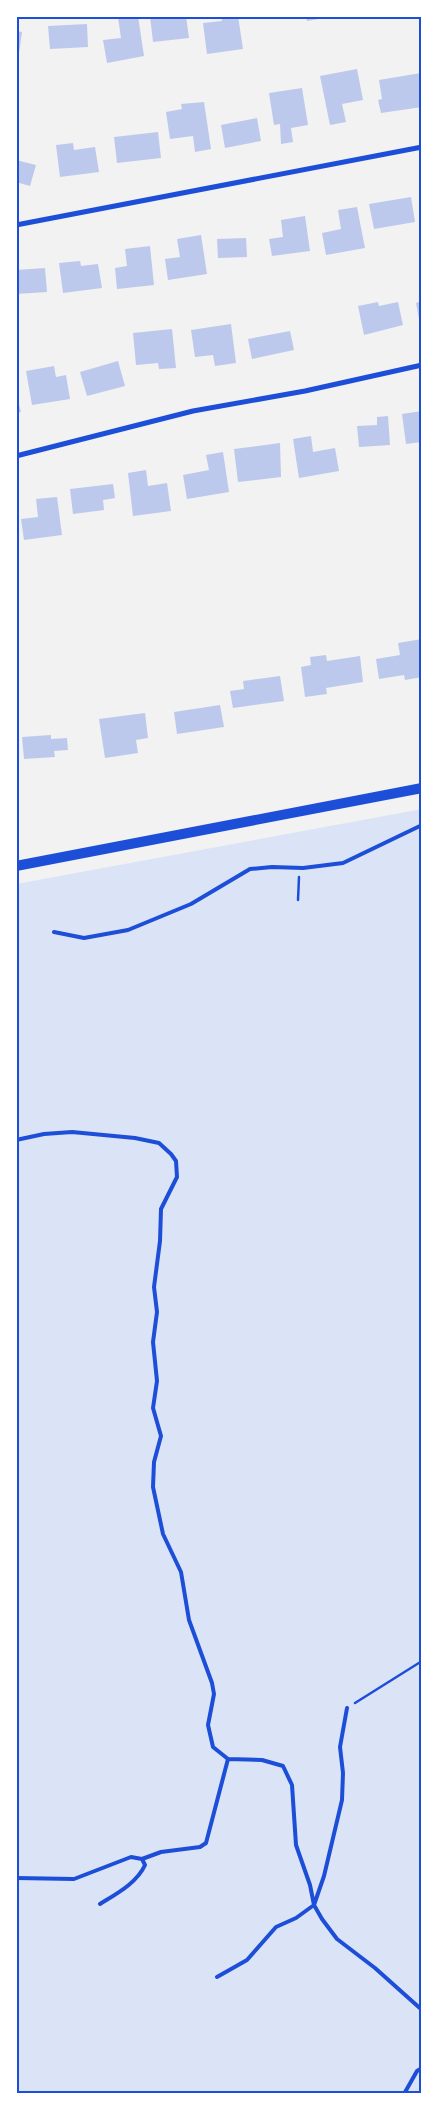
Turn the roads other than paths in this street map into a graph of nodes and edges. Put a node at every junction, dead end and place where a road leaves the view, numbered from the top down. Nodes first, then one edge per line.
1 (422, 148) edge
2 (16, 225) edge
3 (422, 365) edge
4 (16, 456) edge
5 (422, 788) edge
6 (422, 825) edge
7 (16, 866) edge
8 (54, 932) dead end
9 (16, 1140) edge
10 (347, 1708) road end
11 (228, 1759) junction
12 (142, 1859) junction
13 (16, 1878) edge
14 (100, 1904) dead end
15 (314, 1905) junction
16 (216, 1977) dead end
17 (422, 2010) edge
18 (422, 2068) edge
19 (404, 2094) edge

1 - 2 street
3 - 4 street
5 - 7 main road
6 - 8 lane
9 - 11 lane
10 - 15 lane
11 - 12 lane
11 - 15 lane
12 - 13 lane
12 - 14 lane
15 - 16 lane
15 - 17 lane
18 - 19 lane

